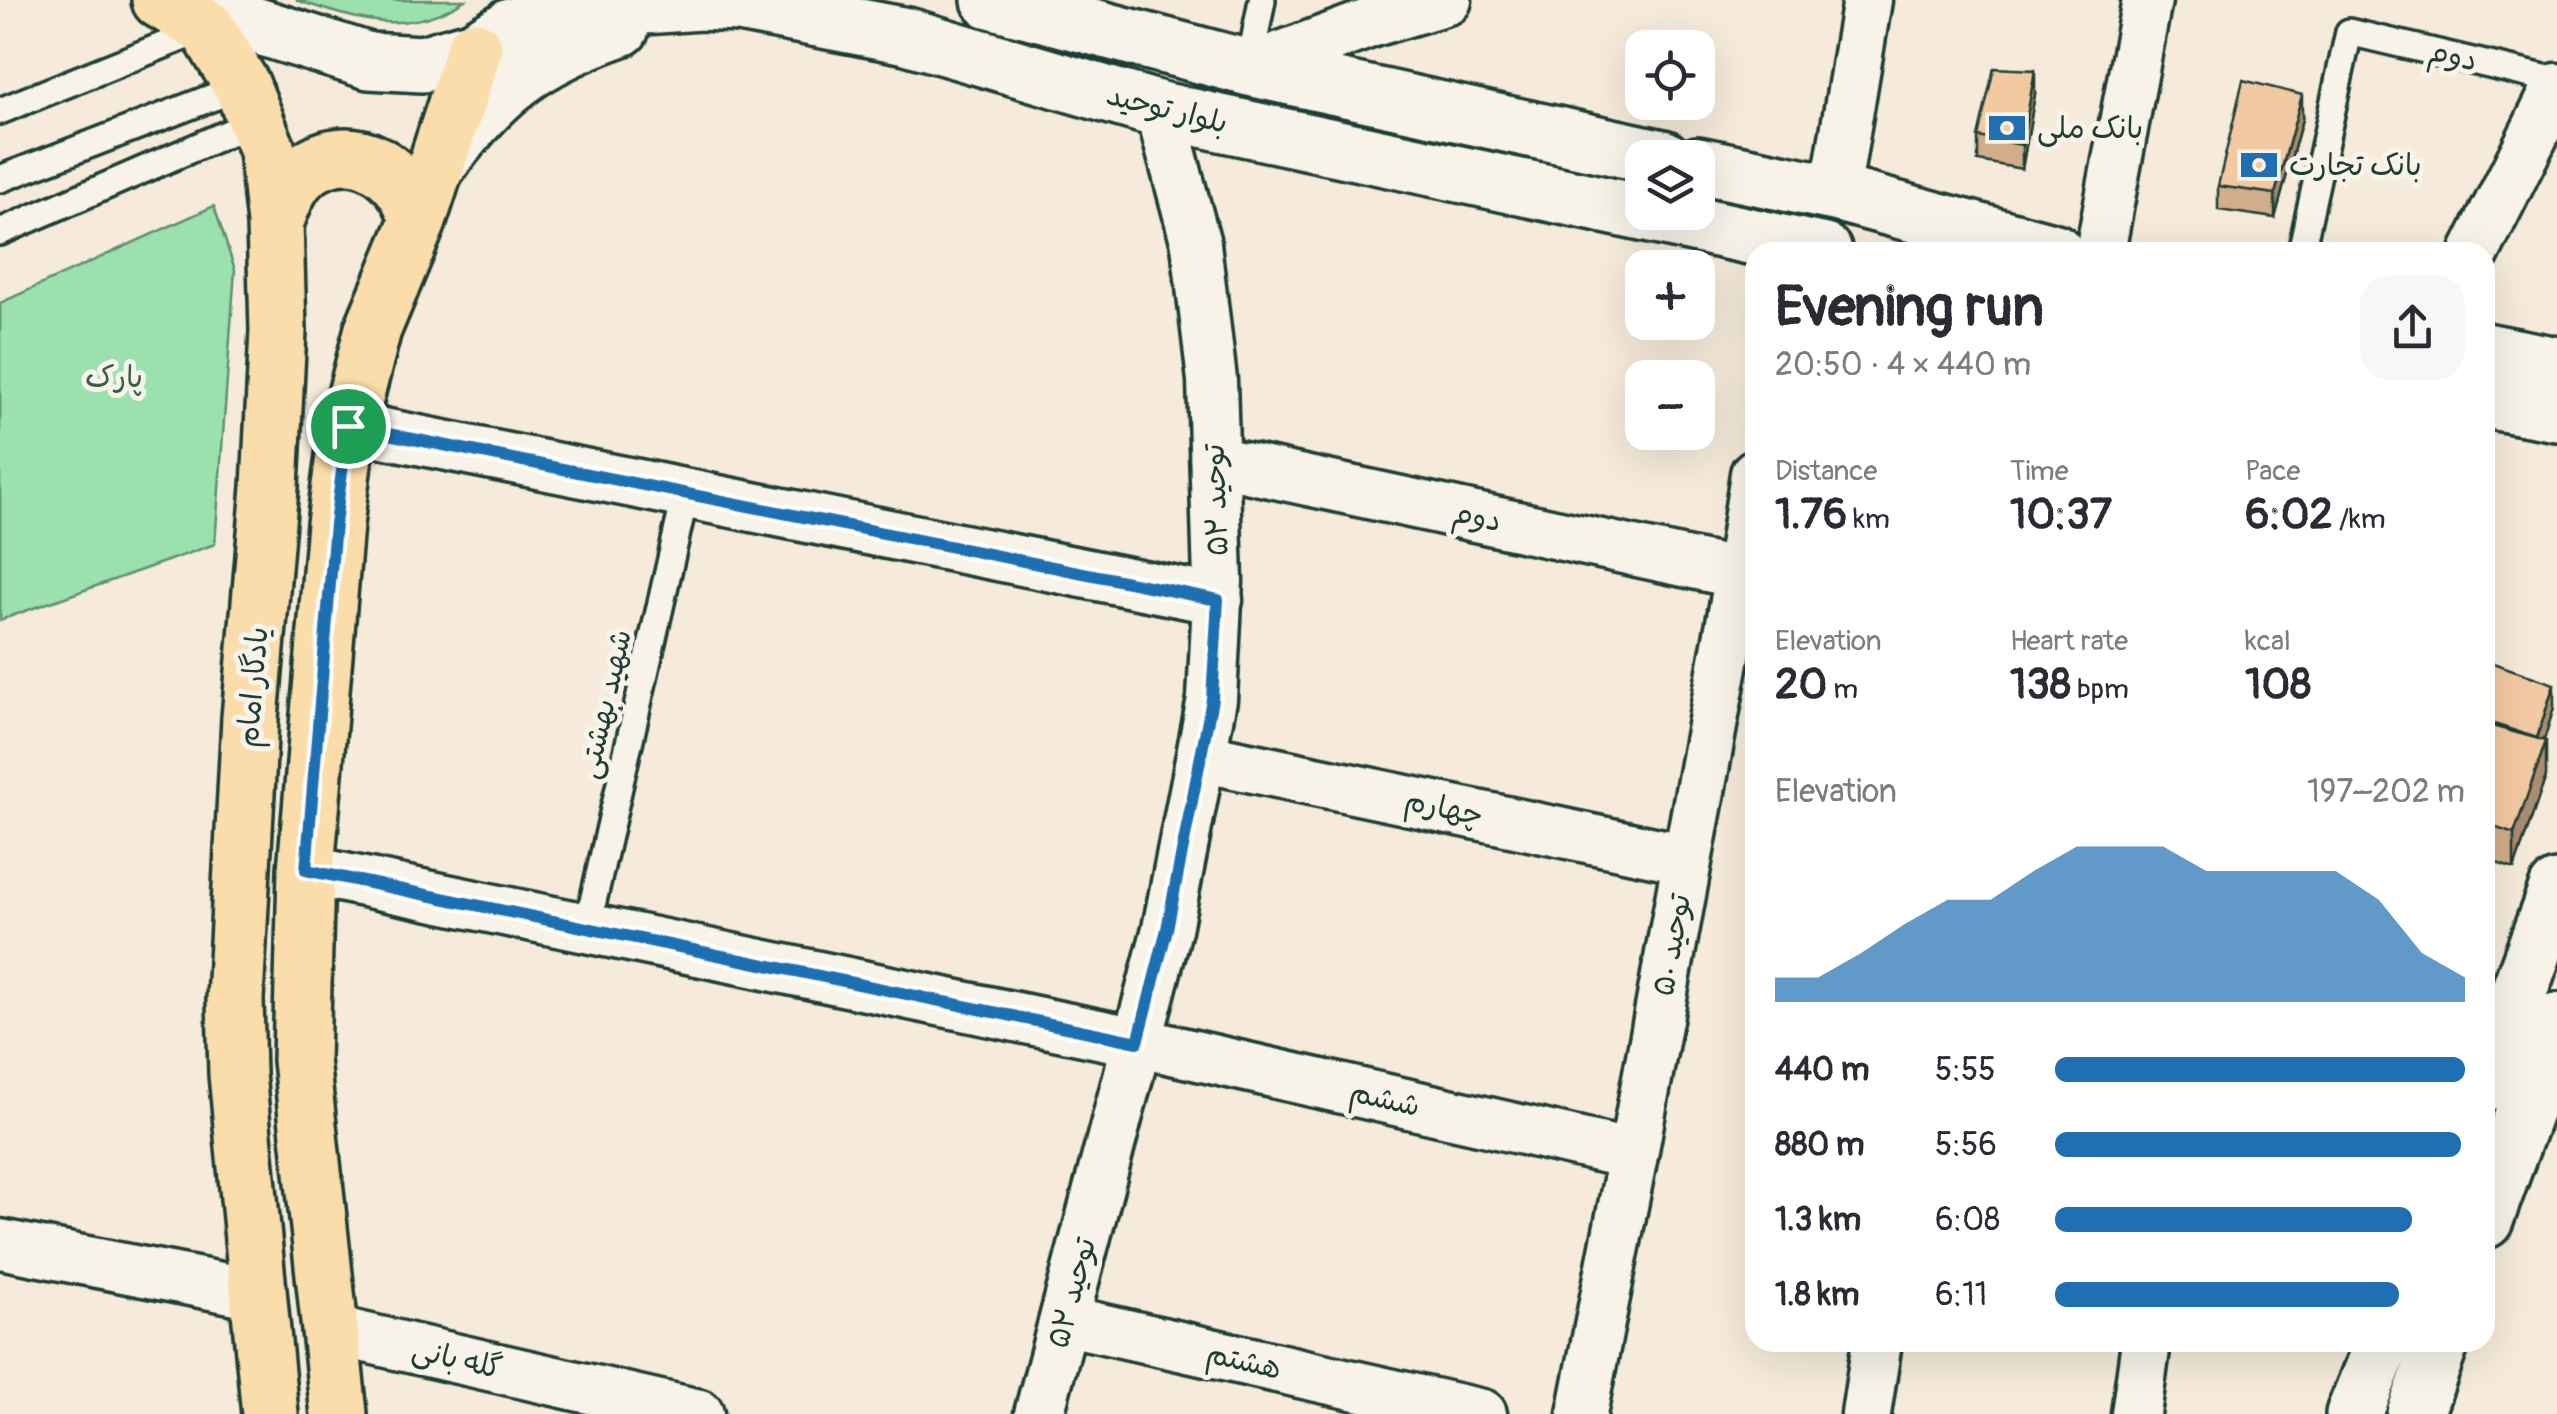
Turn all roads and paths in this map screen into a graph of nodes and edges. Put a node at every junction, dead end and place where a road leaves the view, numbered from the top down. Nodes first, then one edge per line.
1 (160, 0) edge
2 (990, 0) edge
3 (1262, 0) edge
4 (1446, 0) edge
5 (1867, 0) edge
6 (2148, 0) edge
7 (190, 14) edge
8 (791, 14) junction
9 (505, 26) edge
10 (1249, 68) junction
11 (2557, 84) edge
12 (249, 104) junction
13 (1160, 110) junction
14 (0, 111) edge
15 (1625, 150) edge
16 (436, 167) junction
17 (1715, 169) edge
18 (0, 179) edge
19 (1834, 194) junction
20 (418, 221) junction
21 (275, 223) junction
22 (0, 232) edge
23 (1763, 242) edge
24 (2017, 242) edge
25 (2102, 242) edge
26 (2303, 242) edge
27 (2480, 242) edge
28 (2495, 353) edge
29 (2557, 364) edge
30 (2495, 402) edge
31 (2557, 413) edge
32 (348, 426) junction
33 (1214, 461) junction
34 (686, 494) junction
35 (1745, 541) edge
36 (1740, 574) junction
37 (1218, 600) junction
38 (1201, 757) junction
39 (1687, 858) junction
40 (306, 870) junction
41 (2557, 889) edge
42 (588, 928) junction
43 (2557, 1022) edge
44 (1138, 1042) junction
45 (2495, 1045) edge
46 (1634, 1155) junction
47 (2495, 1192) edge
48 (0, 1244) edge
49 (258, 1294) junction
50 (1064, 1320) junction
51 (332, 1330) junction
52 (1875, 1352) edge
53 (2145, 1352) edge
54 (2379, 1352) edge
55 (2437, 1352) edge
56 (270, 1414) edge
57 (338, 1414) edge
58 (700, 1414) edge
59 (1040, 1414) edge
60 (1482, 1414) edge
61 (1582, 1414) edge
62 (1866, 1414) edge
63 (2136, 1414) edge
64 (2354, 1414) edge
65 (2415, 1414) edge

1 - 7 main road, یادگار امام
2 - 10 main road, بلوار توحید
3 - 10 lane
4 - 10 street
5 - 19 street
6 - 25 street
7 - 9 main road, بلوار توحید
7 - 12 main road, یادگار امام
7 - 14 lane
8 - 9 main road, بلوار توحید
8 - 13 main road, بلوار توحید
8 - 16 main road
9 - 16 main road
10 - 15 main road, بلوار توحید
11 - 26 lane, دوم
11 - 27 street
12 - 18 lane
12 - 21 main road, یادگار امام
12 - 22 lane
13 - 23 main road, بلوار توحید
13 - 33 street, توحید ۵۲
16 - 20 main road
17 - 19 main road
19 - 24 main road
20 - 21 main road
20 - 32 main road
21 - 49 main road, یادگار امام
28 - 29 main road
30 - 31 main road
32 - 34 street
32 - 40 main road
33 - 36 street, دوم
33 - 37 street, توحید ۵۲
34 - 37 street
34 - 42 lane, شهید بهشتی
35 - 36 street, توحید ۵۰
36 - 39 street, توحید ۵۰
37 - 38 street, توحید ۵۲
38 - 39 street, چهارم
38 - 44 street, توحید ۵۲
39 - 46 street, توحید ۵۰
40 - 42 street, ششم
40 - 51 main road
41 - 45 main road
42 - 44 street, ششم
43 - 47 main road
44 - 46 street, ششم
44 - 50 street, توحید ۵۲
46 - 61 street, توحید ۵۰
48 - 49 street
49 - 56 main road, یادگار امام
50 - 59 street, توحید ۵۲
50 - 60 street, هشتم
51 - 57 main road
51 - 58 street, گله بانی
52 - 62 street
53 - 63 street
54 - 64 main road
55 - 65 main road

